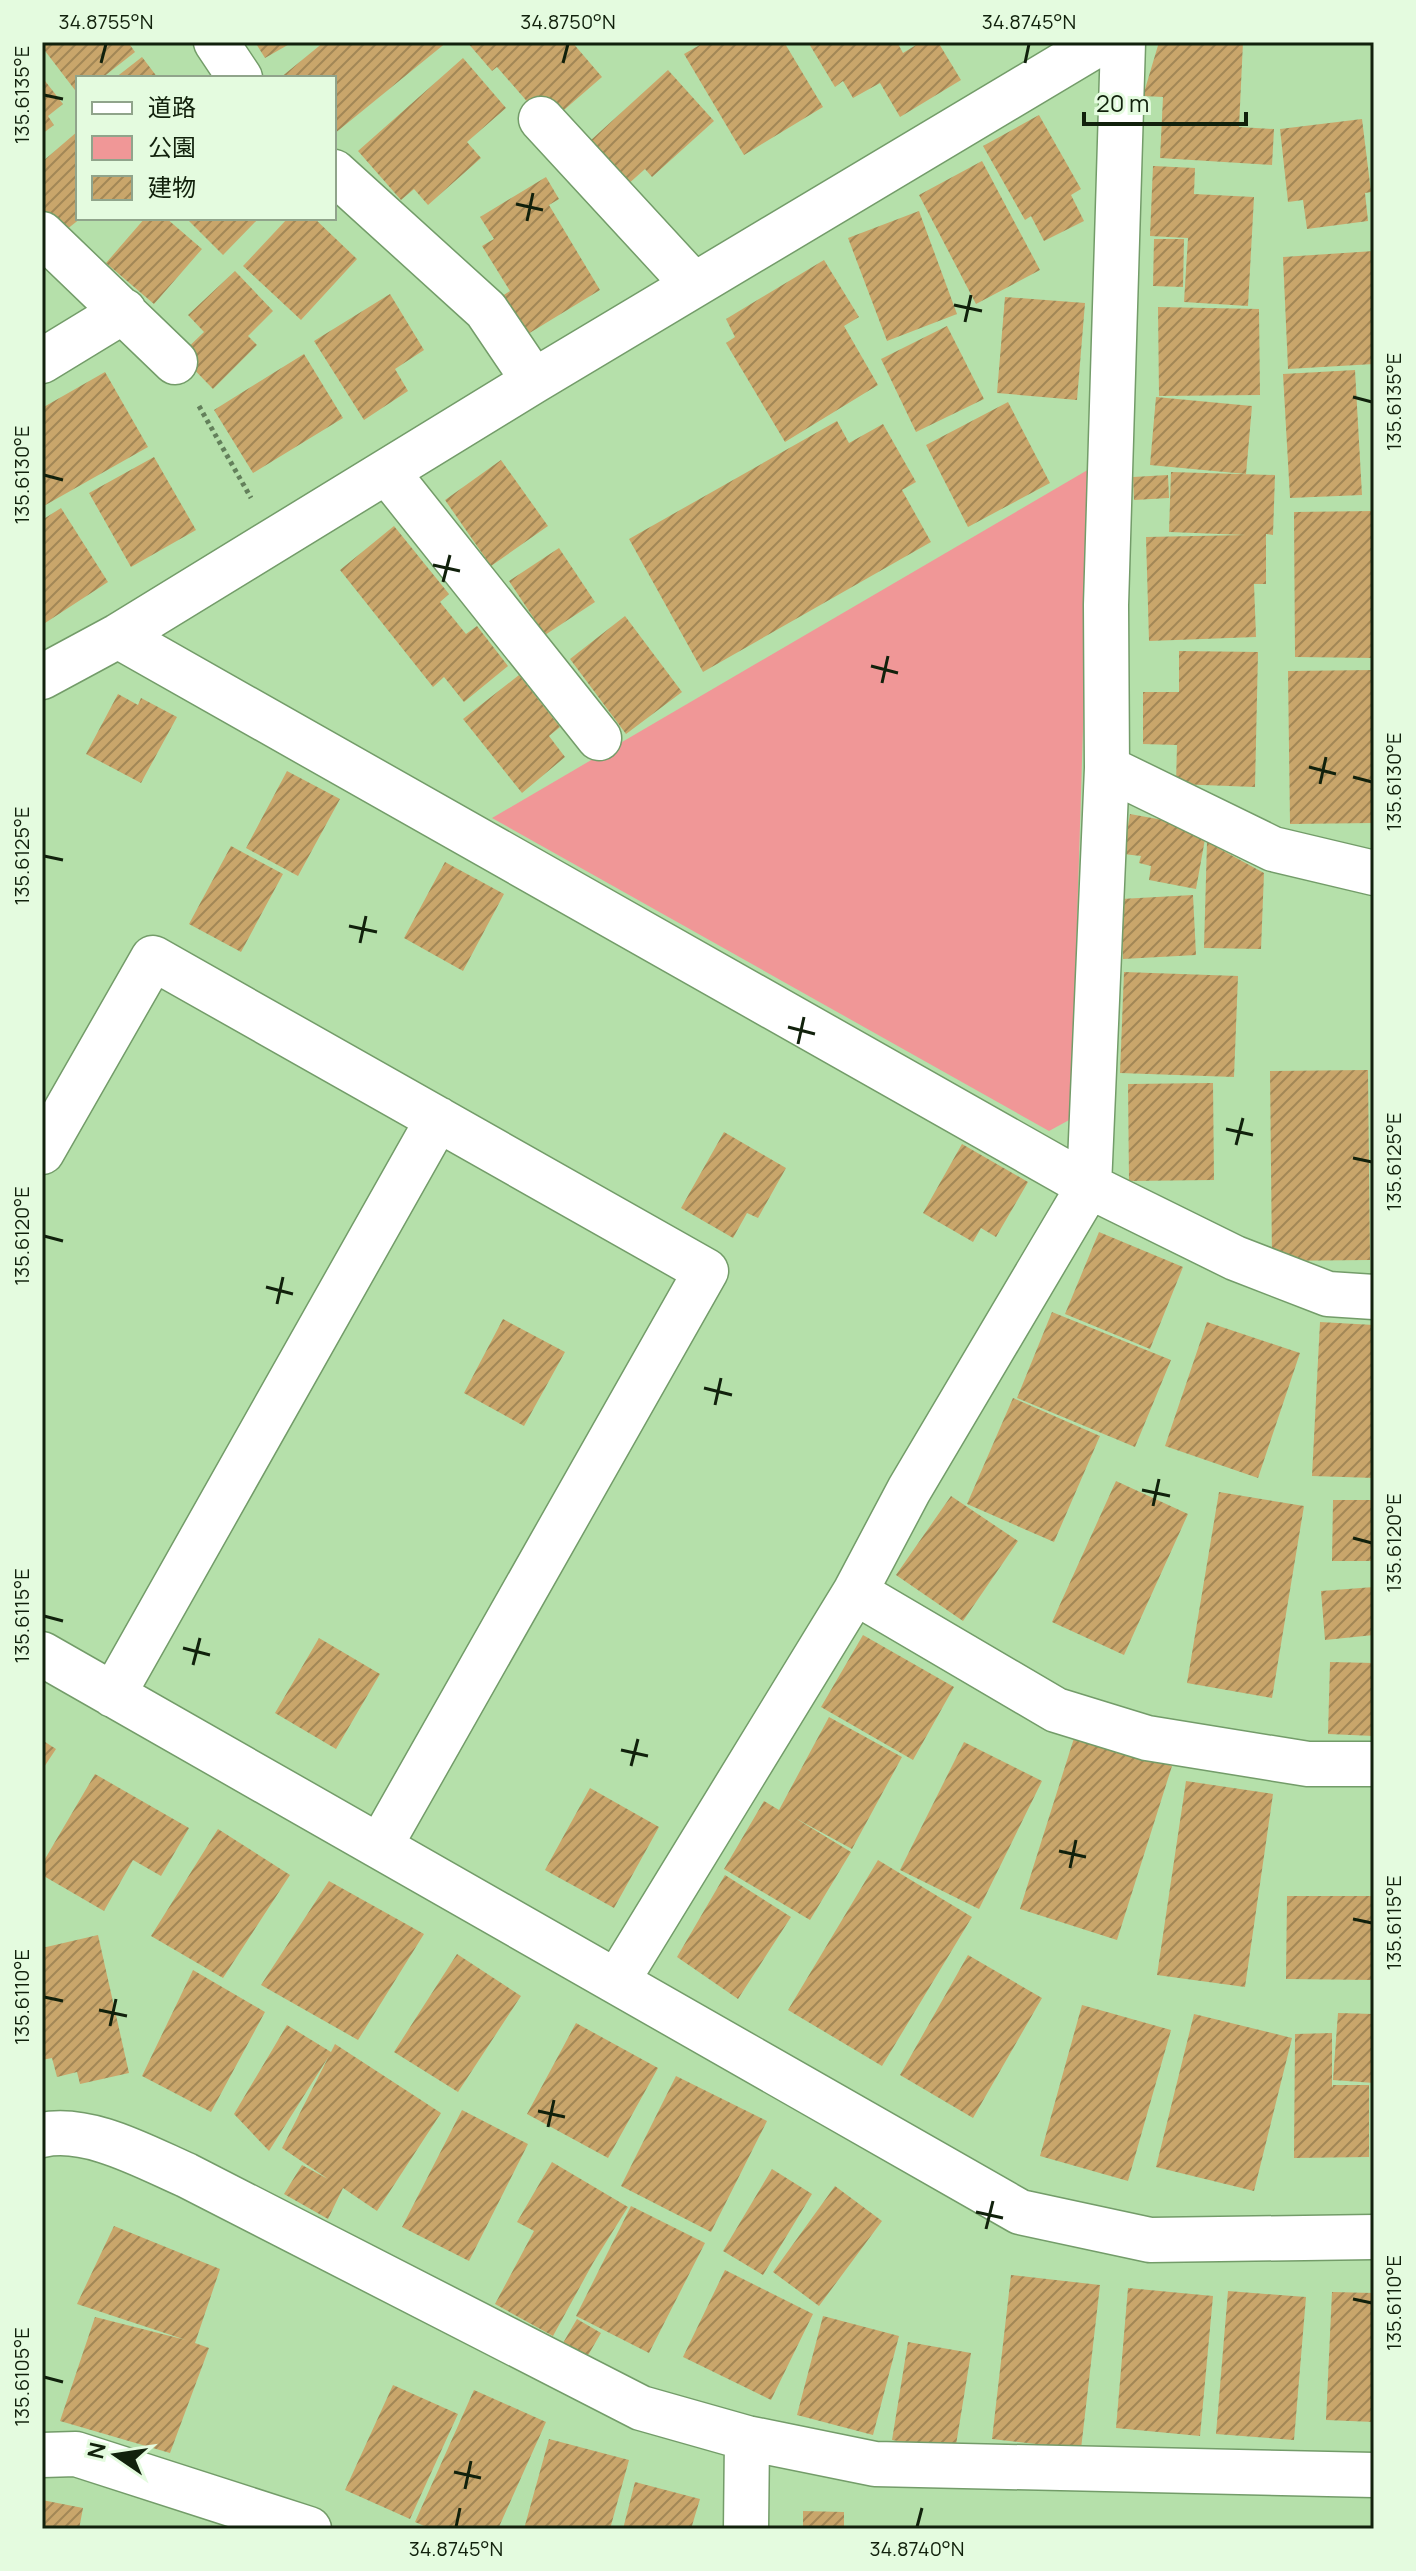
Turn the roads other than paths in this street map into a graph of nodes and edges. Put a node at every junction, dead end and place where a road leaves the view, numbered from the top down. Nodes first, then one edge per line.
1 (216, 42) edge
2 (1101, 42) edge
3 (1123, 42) edge
4 (239, 76) edge
5 (541, 119) dead end
6 (336, 174) edge
7 (42, 234) edge
8 (694, 285) junction
9 (124, 311) junction
10 (42, 361) edge
11 (175, 362) road end
12 (534, 381) junction
13 (387, 472) junction
14 (118, 636) junction
15 (42, 677) edge
16 (599, 738) dead end
17 (1107, 768) junction
18 (1374, 873) edge
19 (438, 1119) junction
20 (42, 1152) edge
21 (1089, 1186) junction
22 (1374, 1297) edge
23 (855, 1592) junction
24 (42, 1654) edge
25 (113, 1695) junction
26 (1374, 1764) edge
27 (380, 1846) junction
28 (617, 1981) junction
29 (42, 2135) edge
30 (1374, 2237) edge
31 (747, 2438) junction
32 (42, 2455) edge
33 (1374, 2475) edge
34 (309, 2529) edge
35 (746, 2529) edge

1 - 4 street
2 - 8 street
3 - 17 street
5 - 8 street
6 - 12 street
7 - 9 street
8 - 12 street
9 - 10 street
9 - 11 street
12 - 13 street
13 - 14 street
13 - 16 street
14 - 15 street
14 - 21 street
17 - 18 street
17 - 21 street
19 - 20 street
19 - 25 street
19 - 27 street
21 - 22 street
21 - 23 street
23 - 26 street
23 - 28 street
24 - 25 street
25 - 27 street
27 - 28 street
28 - 30 street
29 - 31 street
31 - 33 street
31 - 35 street
32 - 34 street

